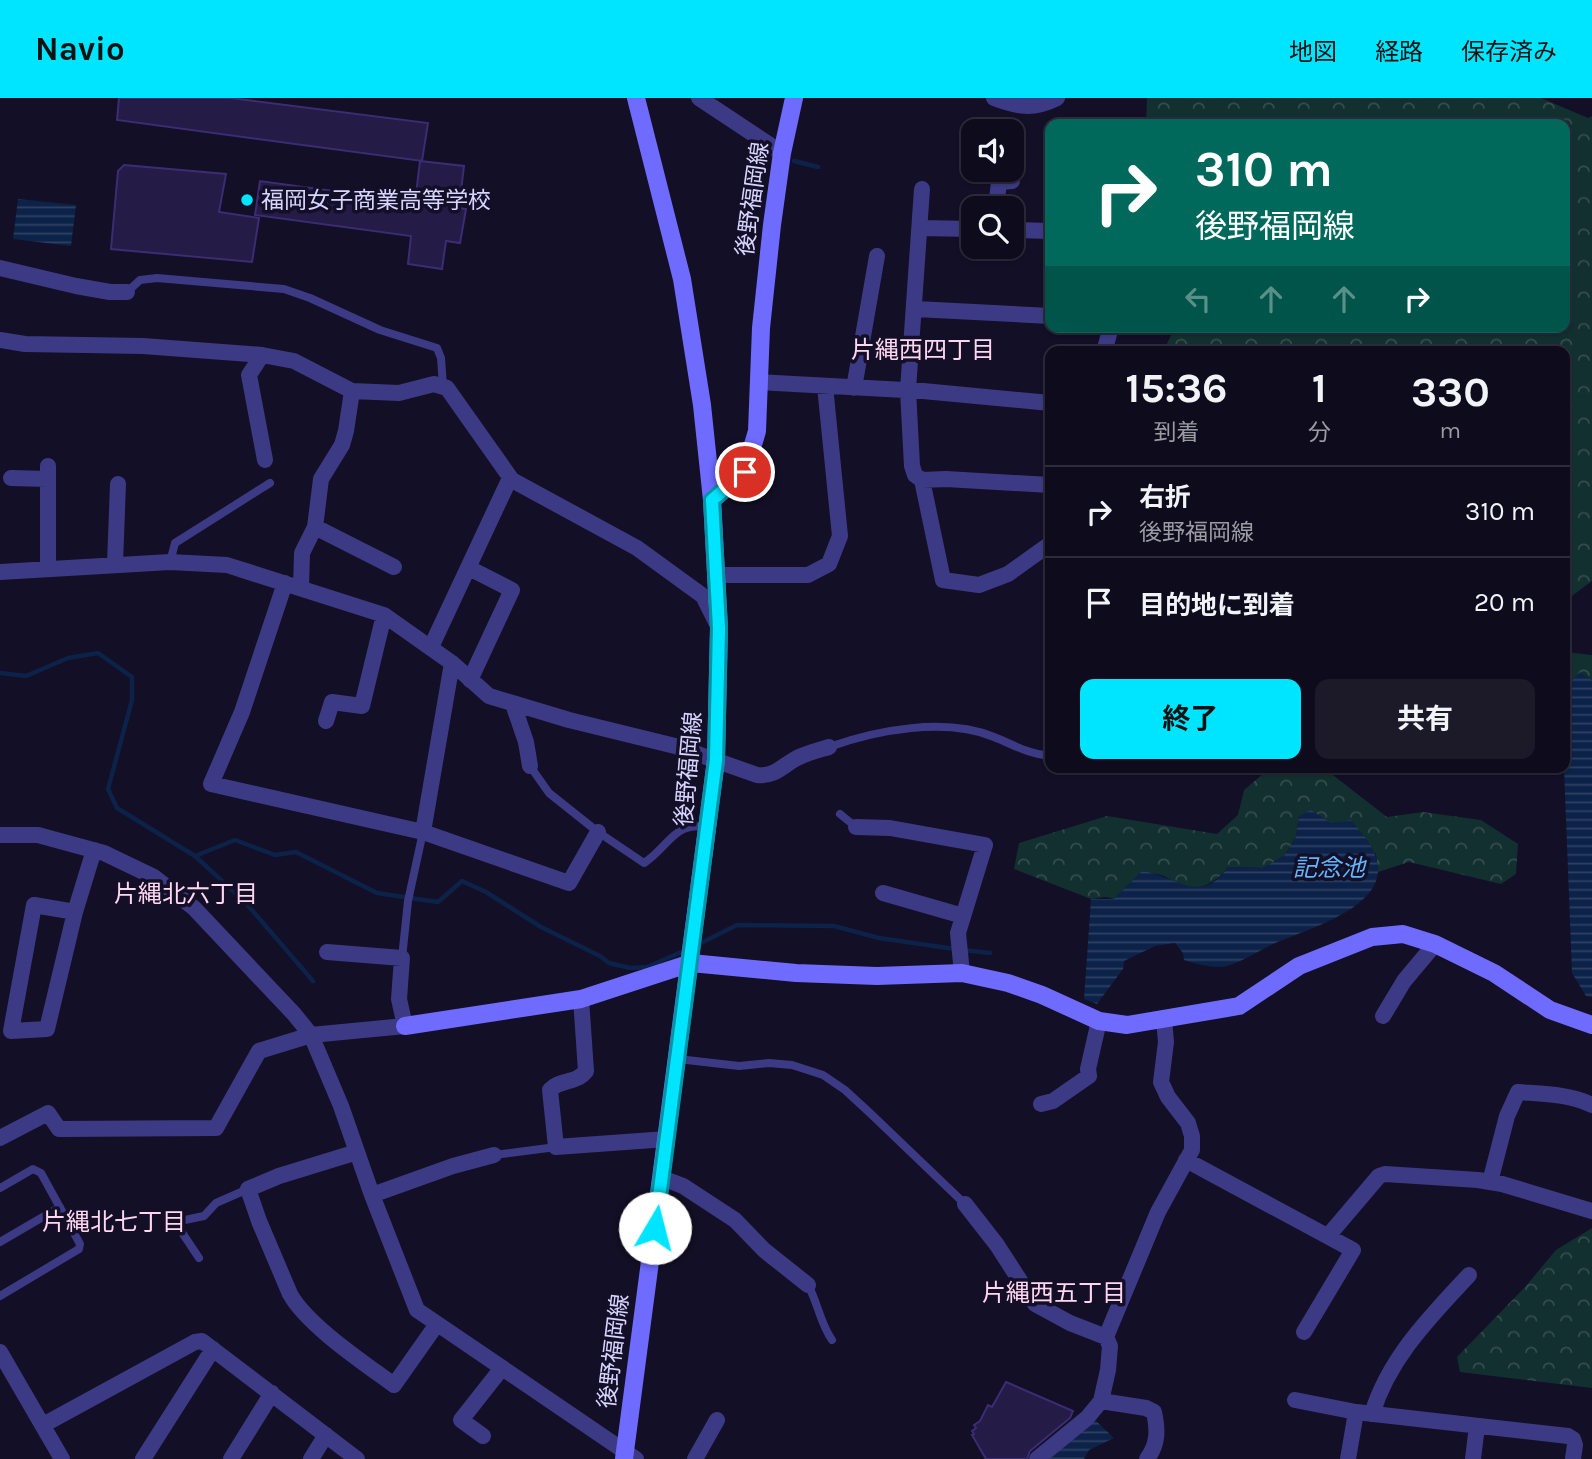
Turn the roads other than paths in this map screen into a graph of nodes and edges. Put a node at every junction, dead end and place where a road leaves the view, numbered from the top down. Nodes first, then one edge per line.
1 (636, 98) edge
2 (699, 98) edge
3 (794, 98) edge
4 (994, 98) edge
5 (1058, 98) edge
6 (782, 153) junction
7 (922, 189) dead end
8 (920, 228) junction
9 (961, 229) edge
10 (1024, 230) edge
11 (1045, 231) edge
12 (877, 256) dead end
13 (0, 268) edge
14 (127, 292) joint
15 (916, 309) junction
16 (1045, 316) edge
17 (0, 340) edge
18 (262, 355) junction
19 (758, 382) junction
20 (825, 386) junction
21 (443, 387) junction
22 (854, 388) junction
23 (908, 390) junction
24 (352, 391) junction
25 (1045, 403) edge
26 (265, 460) dead end
27 (11, 478) dead end
28 (510, 478) junction
29 (922, 480) junction
30 (270, 483) dead end
31 (118, 484) dead end
32 (1045, 485) edge
33 (712, 500) junction
34 (316, 527) junction
35 (1045, 548) edge
36 (170, 562) junction
37 (115, 564) junction
38 (394, 567) dead end
39 (469, 568) junction
40 (48, 569) junction
41 (0, 572) edge
42 (715, 575) junction
43 (293, 586) junction
44 (384, 615) junction
45 (719, 628) junction
46 (431, 648) junction
47 (452, 663) junction
48 (470, 680) junction
49 (513, 704) junction
50 (326, 720) dead end
51 (829, 747) joint
52 (1045, 756) edge
53 (716, 760) junction
54 (530, 766) joint
55 (840, 814) dead end
56 (708, 827) junction
57 (856, 827) joint
58 (598, 831) junction
59 (423, 832) junction
60 (0, 835) edge
61 (94, 850) junction
62 (883, 893) dead end
63 (75, 912) junction
64 (964, 916) junction
65 (1435, 944) junction
66 (327, 952) dead end
67 (402, 958) junction
68 (691, 963) junction
69 (962, 973) junction
70 (582, 999) junction
71 (1383, 1016) dead end
72 (1164, 1020) junction
73 (1099, 1021) junction
74 (1592, 1025) edge
75 (405, 1026) junction
76 (311, 1035) junction
77 (678, 1059) junction
78 (1041, 1104) dead end
79 (1592, 1105) edge
80 (0, 1138) edge
81 (667, 1139) junction
82 (556, 1147) junction
83 (357, 1152) junction
84 (494, 1155) joint
85 (1186, 1160) junction
86 (662, 1178) junction
87 (1490, 1182) junction
88 (0, 1188) edge
89 (248, 1189) junction
90 (372, 1195) junction
91 (965, 1204) joint
92 (60, 1207) junction
93 (1592, 1211) edge
94 (1328, 1236) junction
95 (0, 1242) edge
96 (199, 1258) dead end
97 (1469, 1275) dead end
98 (808, 1285) joint
99 (0, 1296) edge
100 (437, 1324) junction
101 (1304, 1332) dead end
102 (1106, 1337) junction
103 (832, 1340) dead end
104 (212, 1349) junction
105 (0, 1352) edge
106 (502, 1368) junction
107 (272, 1393) junction
108 (1295, 1400) dead end
109 (1101, 1401) junction
110 (1364, 1413) junction
111 (718, 1420) dead end
112 (43, 1425) junction
113 (1477, 1426) junction
114 (326, 1435) junction
115 (483, 1436) dead end
116 (628, 1457) edge
117 (62, 1459) edge
118 (144, 1459) edge
119 (231, 1459) edge
120 (311, 1459) edge
121 (357, 1459) edge
122 (695, 1459) edge
123 (1037, 1459) edge
124 (1147, 1459) edge
125 (1348, 1459) edge
126 (1473, 1459) edge
127 (1573, 1459) edge

1 - 33 street
2 - 6 street
3 - 6 street, 後野福岡線
4 - 5 street
6 - 19 street, 後野福岡線
7 - 8 street
8 - 9 street
8 - 15 street
10 - 11 street
12 - 22 street
13 - 14 street
14 - 21 lane
15 - 16 street
15 - 23 street
17 - 18 street
18 - 24 street
18 - 26 street
19 - 20 street
19 - 33 street, 後野福岡線
20 - 22 street
20 - 42 street
21 - 24 street
21 - 28 street
22 - 23 street
23 - 25 street
23 - 29 street
24 - 34 street
27 - 40 street
28 - 39 street
28 - 45 street
29 - 32 street
29 - 35 street
30 - 36 lane
31 - 37 street
33 - 42 street, 後野福岡線
34 - 38 street
34 - 43 street
36 - 37 street
36 - 43 street
37 - 40 street
39 - 46 street
39 - 48 street
40 - 41 street
42 - 45 street, 後野福岡線
43 - 44 street
43 - 59 street
44 - 46 street
44 - 50 street
45 - 53 street, 後野福岡線
46 - 47 street
47 - 48 street
47 - 59 street
48 - 49 street
49 - 53 street
49 - 54 street
51 - 52 lane
51 - 53 street
53 - 56 street, 後野福岡線
54 - 58 lane
55 - 57 lane
56 - 58 lane
56 - 68 street, 後野福岡線
57 - 64 street
58 - 59 street
59 - 67 lane
60 - 61 street
61 - 63 street
61 - 76 street
62 - 64 street
63 - 63 street
64 - 69 street
65 - 71 street
65 - 72 street
65 - 74 street
66 - 67 street
67 - 75 street
68 - 69 street
68 - 70 street
68 - 77 street, 後野福岡線
69 - 73 street
70 - 75 street
70 - 82 street
72 - 73 street
72 - 85 street
73 - 78 street
75 - 76 street
76 - 80 street
76 - 83 street
77 - 81 street, 後野福岡線
77 - 91 lane
79 - 87 street
81 - 82 street
81 - 86 street, 後野福岡線
82 - 84 lane
83 - 89 street
83 - 90 street
84 - 90 street
85 - 94 street
85 - 102 street
86 - 98 street
86 - 116 street, 後野福岡線
87 - 93 street
87 - 94 street
88 - 92 lane
89 - 96 lane
89 - 100 street
90 - 100 street
91 - 102 street
92 - 95 lane
92 - 99 lane
94 - 101 street
97 - 110 street
98 - 103 lane
100 - 106 street
102 - 109 street
104 - 107 street
104 - 112 street
104 - 118 street
105 - 112 street
106 - 115 street
106 - 116 street
107 - 114 street
107 - 119 street
108 - 110 street
109 - 123 street
109 - 124 street
110 - 113 street
110 - 125 street
111 - 122 street
112 - 117 street
113 - 126 street
113 - 127 street
114 - 120 street
114 - 121 street

